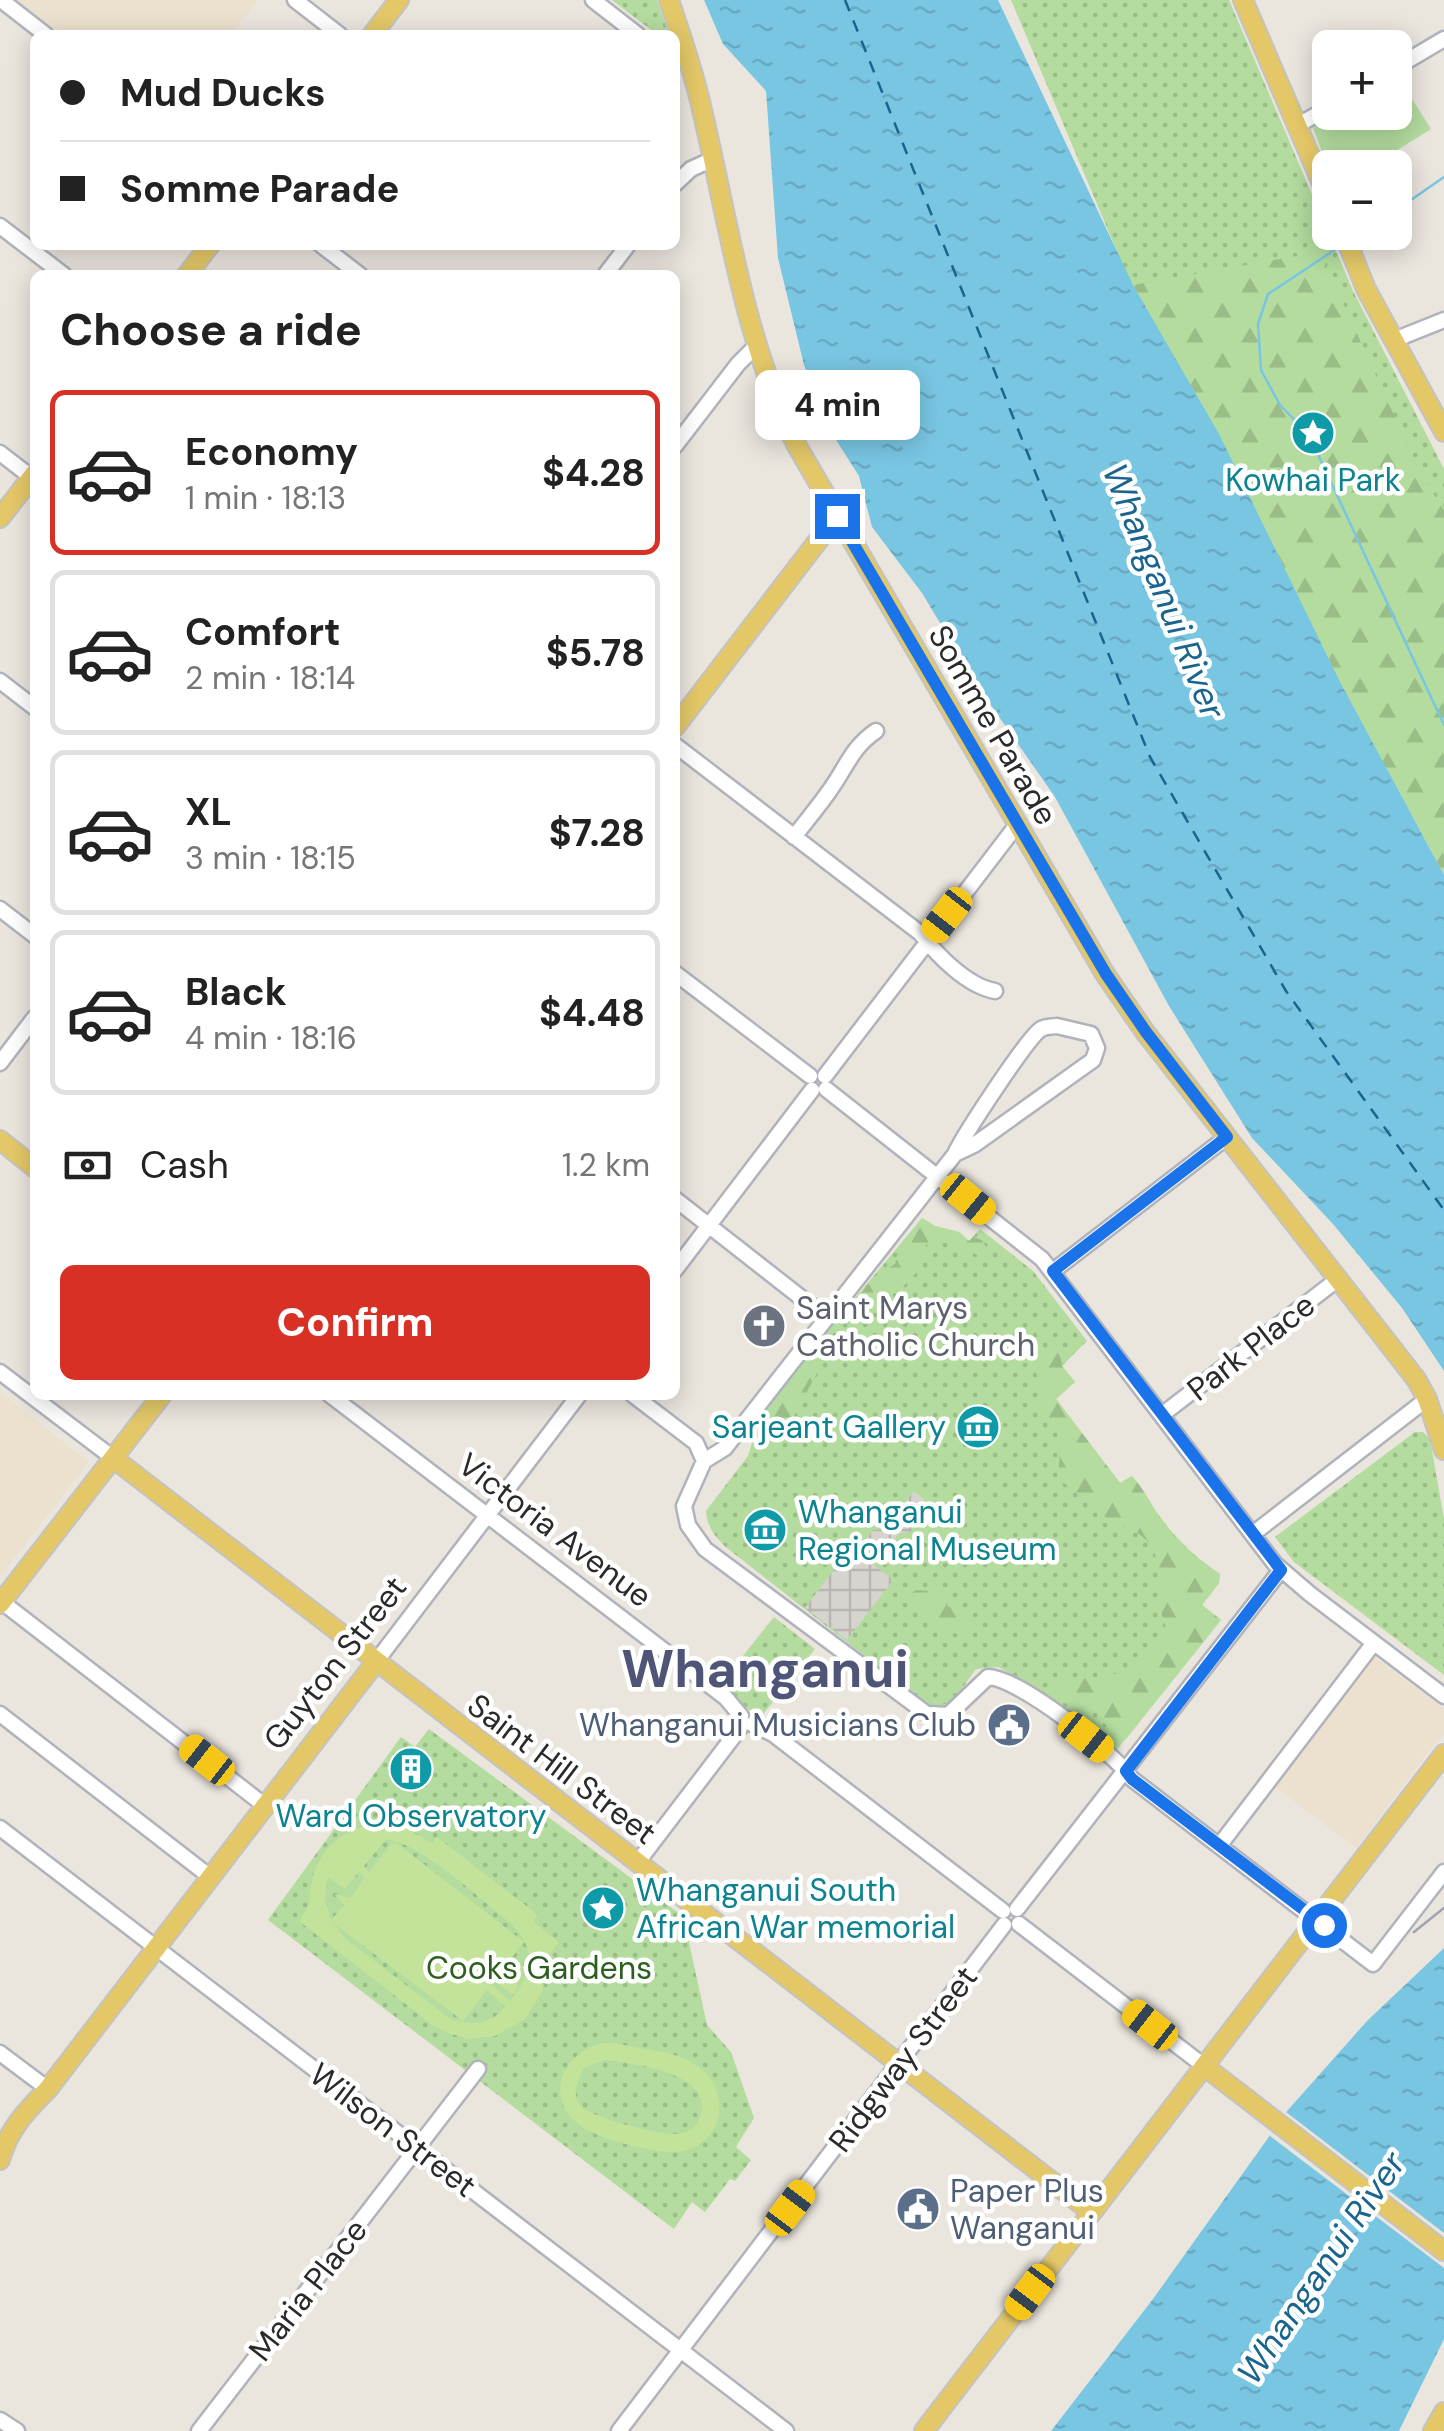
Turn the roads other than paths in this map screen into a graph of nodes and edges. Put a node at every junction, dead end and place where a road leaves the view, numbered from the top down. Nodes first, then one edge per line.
1 (1, 0) edge
2 (295, 0) edge
3 (398, 0) edge
4 (592, 0) edge
5 (669, 0) edge
6 (1243, 0) edge
7 (40, 30) edge
8 (334, 30) edge
9 (376, 30) edge
10 (631, 30) edge
11 (675, 30) edge
12 (1444, 39) edge
13 (680, 52) edge
14 (1412, 58) edge
15 (1312, 117) edge
16 (1298, 125) junction
17 (713, 159) junction
18 (1312, 159) edge
19 (680, 179) edge
20 (0, 226) edge
21 (30, 249) edge
22 (31, 250) edge
23 (206, 250) edge
24 (328, 250) edge
25 (1349, 250) edge
26 (57, 270) edge
27 (191, 270) edge
28 (354, 270) edge
29 (1444, 320) edge
30 (1394, 340) junction
31 (755, 347) junction
32 (1444, 432) edge
33 (680, 439) edge
34 (0, 453) edge
35 (30, 473) edge
36 (30, 481) edge
37 (837, 516) junction
38 (0, 518) edge
39 (0, 681) edge
40 (30, 704) edge
41 (680, 720) edge
42 (876, 731) dead end
43 (680, 748) edge
44 (1016, 826) junction
45 (794, 837) junction
46 (0, 909) edge
47 (30, 932) edge
48 (926, 942) junction
49 (680, 977) edge
50 (995, 991) dead end
51 (30, 1024) edge
52 (0, 1063) edge
53 (818, 1083) junction
54 (1227, 1137) junction
55 (0, 1140) edge
56 (955, 1154) junction
57 (30, 1164) edge
58 (938, 1175) junction
59 (680, 1204) edge
60 (708, 1226) junction
61 (680, 1263) edge
62 (1053, 1271) junction
63 (1338, 1279) junction
64 (826, 1318) junction
65 (0, 1372) edge
66 (30, 1395) edge
67 (1427, 1399) junction
68 (37, 1400) edge
69 (158, 1400) edge
70 (337, 1400) edge
71 (575, 1400) edge
72 (639, 1400) edge
73 (1163, 1414) junction
74 (1444, 1450) edge
75 (113, 1458) junction
76 (704, 1461) junction
77 (487, 1515) junction
78 (1254, 1533) junction
79 (1281, 1570) junction
80 (1, 1603) edge
81 (1373, 1644) junction
82 (376, 1663) junction
83 (1444, 1696) edge
84 (0, 1714) edge
85 (744, 1722) junction
86 (1444, 1754) edge
87 (1126, 1771) junction
88 (264, 1804) junction
89 (0, 1828) edge
90 (1218, 1846) junction
91 (637, 1863) junction
92 (1444, 1872) edge
93 (210, 1876) junction
94 (1011, 1917) junction
95 (1317, 1921) junction
96 (154, 1947) junction
97 (0, 2053) edge
98 (899, 2064) junction
99 (1204, 2066) junction
100 (478, 2069) dead end
101 (48, 2090) junction
102 (3, 2140) edge
103 (417, 2148) junction
104 (0, 2160) edge
105 (1090, 2211) junction
106 (1444, 2251) edge
107 (681, 2350) junction
108 (1444, 2412) edge
109 (0, 2420) edge
110 (18, 2431) edge
111 (199, 2431) edge
112 (619, 2431) edge
113 (786, 2431) edge
114 (924, 2431) edge
115 (1434, 2431) edge

1 - 7 street
2 - 8 street
3 - 9 main road
4 - 10 street
5 - 11 main road, Somme Parade
6 - 16 main road
12 - 14 street
13 - 17 main road, Somme Parade
15 - 16 street
16 - 18 main road
17 - 19 street
17 - 31 main road, Somme Parade
20 - 21 street
22 - 26 street
23 - 27 main road
24 - 28 street
25 - 30 main road
29 - 30 street
30 - 32 main road
31 - 33 street
31 - 37 main road, Somme Parade
34 - 35 street
36 - 38 main road
37 - 41 main road
37 - 44 main road, Somme Parade
39 - 40 street
42 - 45 street
43 - 45 street
44 - 48 street
44 - 54 main road, Somme Parade
45 - 48 street
46 - 47 street
48 - 50 street
48 - 53 street
49 - 53 street
51 - 52 street
53 - 58 street
53 - 60 street
54 - 62 street
54 - 63 main road, Somme Parade
55 - 57 main road
56 - 56 street
56 - 58 street
58 - 62 street
58 - 64 street
59 - 60 street
60 - 61 street
60 - 64 street
62 - 73 street
63 - 67 main road, Somme Parade
63 - 73 street, Park Place
64 - 76 street
65 - 66 street, Saint Hill Street
67 - 74 main road, Somme Parade
67 - 78 street
68 - 75 street, Saint Hill Street
69 - 75 main road
70 - 77 street, Victoria Avenue
71 - 77 street, Guyton Street
72 - 76 street
73 - 78 street
75 - 80 main road
75 - 82 main road, Saint Hill Street
76 - 87 street
77 - 82 street, Guyton Street
77 - 85 street, Victoria Avenue
78 - 79 street
79 - 81 street
79 - 87 street, Ridgway Street
80 - 88 street
81 - 83 street
81 - 90 street
82 - 88 main road, Guyton Street
82 - 91 main road, Saint Hill Street
84 - 93 street
85 - 91 street
85 - 94 street, Victoria Avenue
86 - 95 main road
87 - 90 street
87 - 94 street, Ridgway Street
88 - 93 main road, Guyton Street
89 - 96 street, Wilson Street
90 - 95 street
91 - 98 main road, Saint Hill Street
92 - 95 street
93 - 96 main road, Guyton Street
94 - 98 street, Ridgway Street
94 - 99 street, Victoria Avenue
95 - 99 main road
96 - 101 main road, Guyton Street
96 - 103 street, Wilson Street
97 - 101 street
98 - 105 main road, Saint Hill Street
98 - 107 street, Ridgway Street
99 - 105 main road
99 - 106 main road
100 - 103 street, Maria Place
101 - 102 main road, Guyton Street
102 - 104 main road, Guyton Street
103 - 107 street, Wilson Street
103 - 111 street, Maria Place
105 - 114 main road
107 - 112 street, Ridgway Street
107 - 113 street, Wilson Street
108 - 115 main road
109 - 110 street

